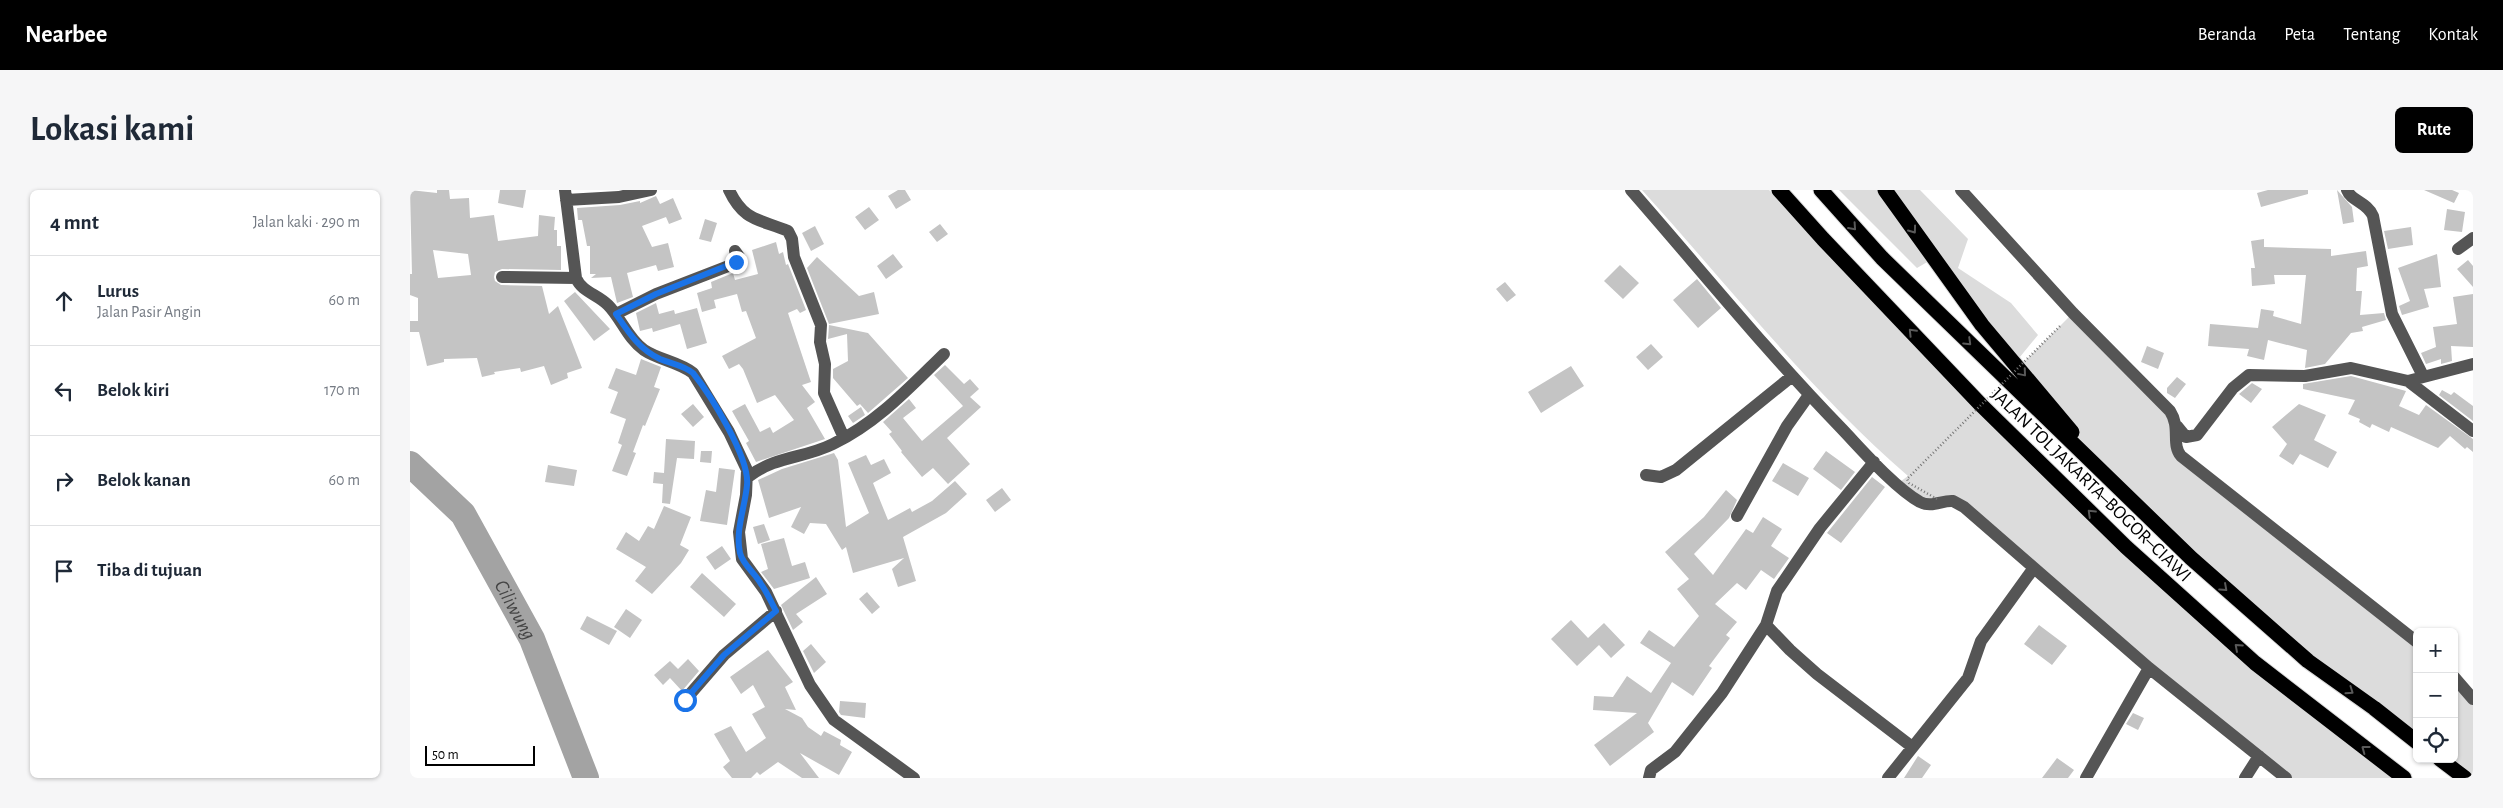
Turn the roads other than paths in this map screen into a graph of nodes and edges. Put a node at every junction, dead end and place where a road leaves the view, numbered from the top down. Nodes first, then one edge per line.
1 (651, 190) edge
2 (729, 190) edge
3 (1631, 190) edge
4 (1769, 190) edge
5 (1779, 190) edge
6 (1821, 190) edge
7 (1885, 190) edge
8 (1961, 190) edge
9 (2347, 190) edge
10 (565, 195) edge
11 (2473, 238) edge
12 (1823, 239) junction
13 (2458, 249) dead end
14 (736, 251) dead end
15 (502, 277) dead end
16 (576, 278) junction
17 (616, 314) junction
18 (944, 354) dead end
19 (2473, 364) edge
20 (2423, 376) junction
21 (1791, 377) junction
22 (2408, 380) junction
23 (1808, 395) junction
24 (2177, 426) junction
25 (2473, 431) edge
26 (844, 438) junction
27 (1874, 462) junction
28 (1646, 475) dead end
29 (748, 477) junction
30 (1737, 516) dead end
31 (2163, 532) junction
32 (2034, 569) junction
33 (776, 611) junction
34 (1766, 625) junction
35 (2413, 639) edge
36 (2149, 668) junction
37 (2458, 682) edge
38 (2473, 699) edge
39 (685, 700) dead end
40 (2413, 739) edge
41 (1912, 746) junction
42 (2259, 756) junction
43 (2445, 763) edge
44 (914, 778) edge
45 (1649, 778) edge
46 (1888, 778) edge
47 (2086, 778) edge
48 (2245, 778) edge
49 (2286, 778) edge
50 (2404, 778) edge
51 (2465, 778) edge

1 - 10 street
2 - 26 street
3 - 21 street
4 - 12 highway
5 - 12 highway, JALAN TOL JAKARTA–BOGOR–CIAWI
6 -> 31 highway, JALAN TOL JAKARTA–BOGOR–CIAWI
7 -> 31 highway
8 - 24 street
9 - 20 street
10 - 16 street
11 - 13 street
50 -> 12 highway, JALAN TOL JAKARTA–BOGOR–CIAWI
14 - 17 street
15 - 16 street
16 - 17 street
17 - 29 street
18 - 26 street
19 - 20 street
20 - 22 street
21 - 23 street
21 - 28 street
22 - 24 street
22 - 25 street
23 - 27 street
23 - 30 street
24 - 35 street
26 - 29 street
27 - 32 street
27 - 34 street
29 - 33 street
31 -> 40 highway, JALAN TOL JAKARTA–BOGOR–CIAWI
32 - 36 street
32 - 41 street
33 - 39 street
33 - 44 street
34 - 41 street
34 - 45 street
36 - 42 street
36 - 47 street
37 - 38 street
41 - 46 street
42 - 48 street
42 - 49 street
43 - 51 highway

